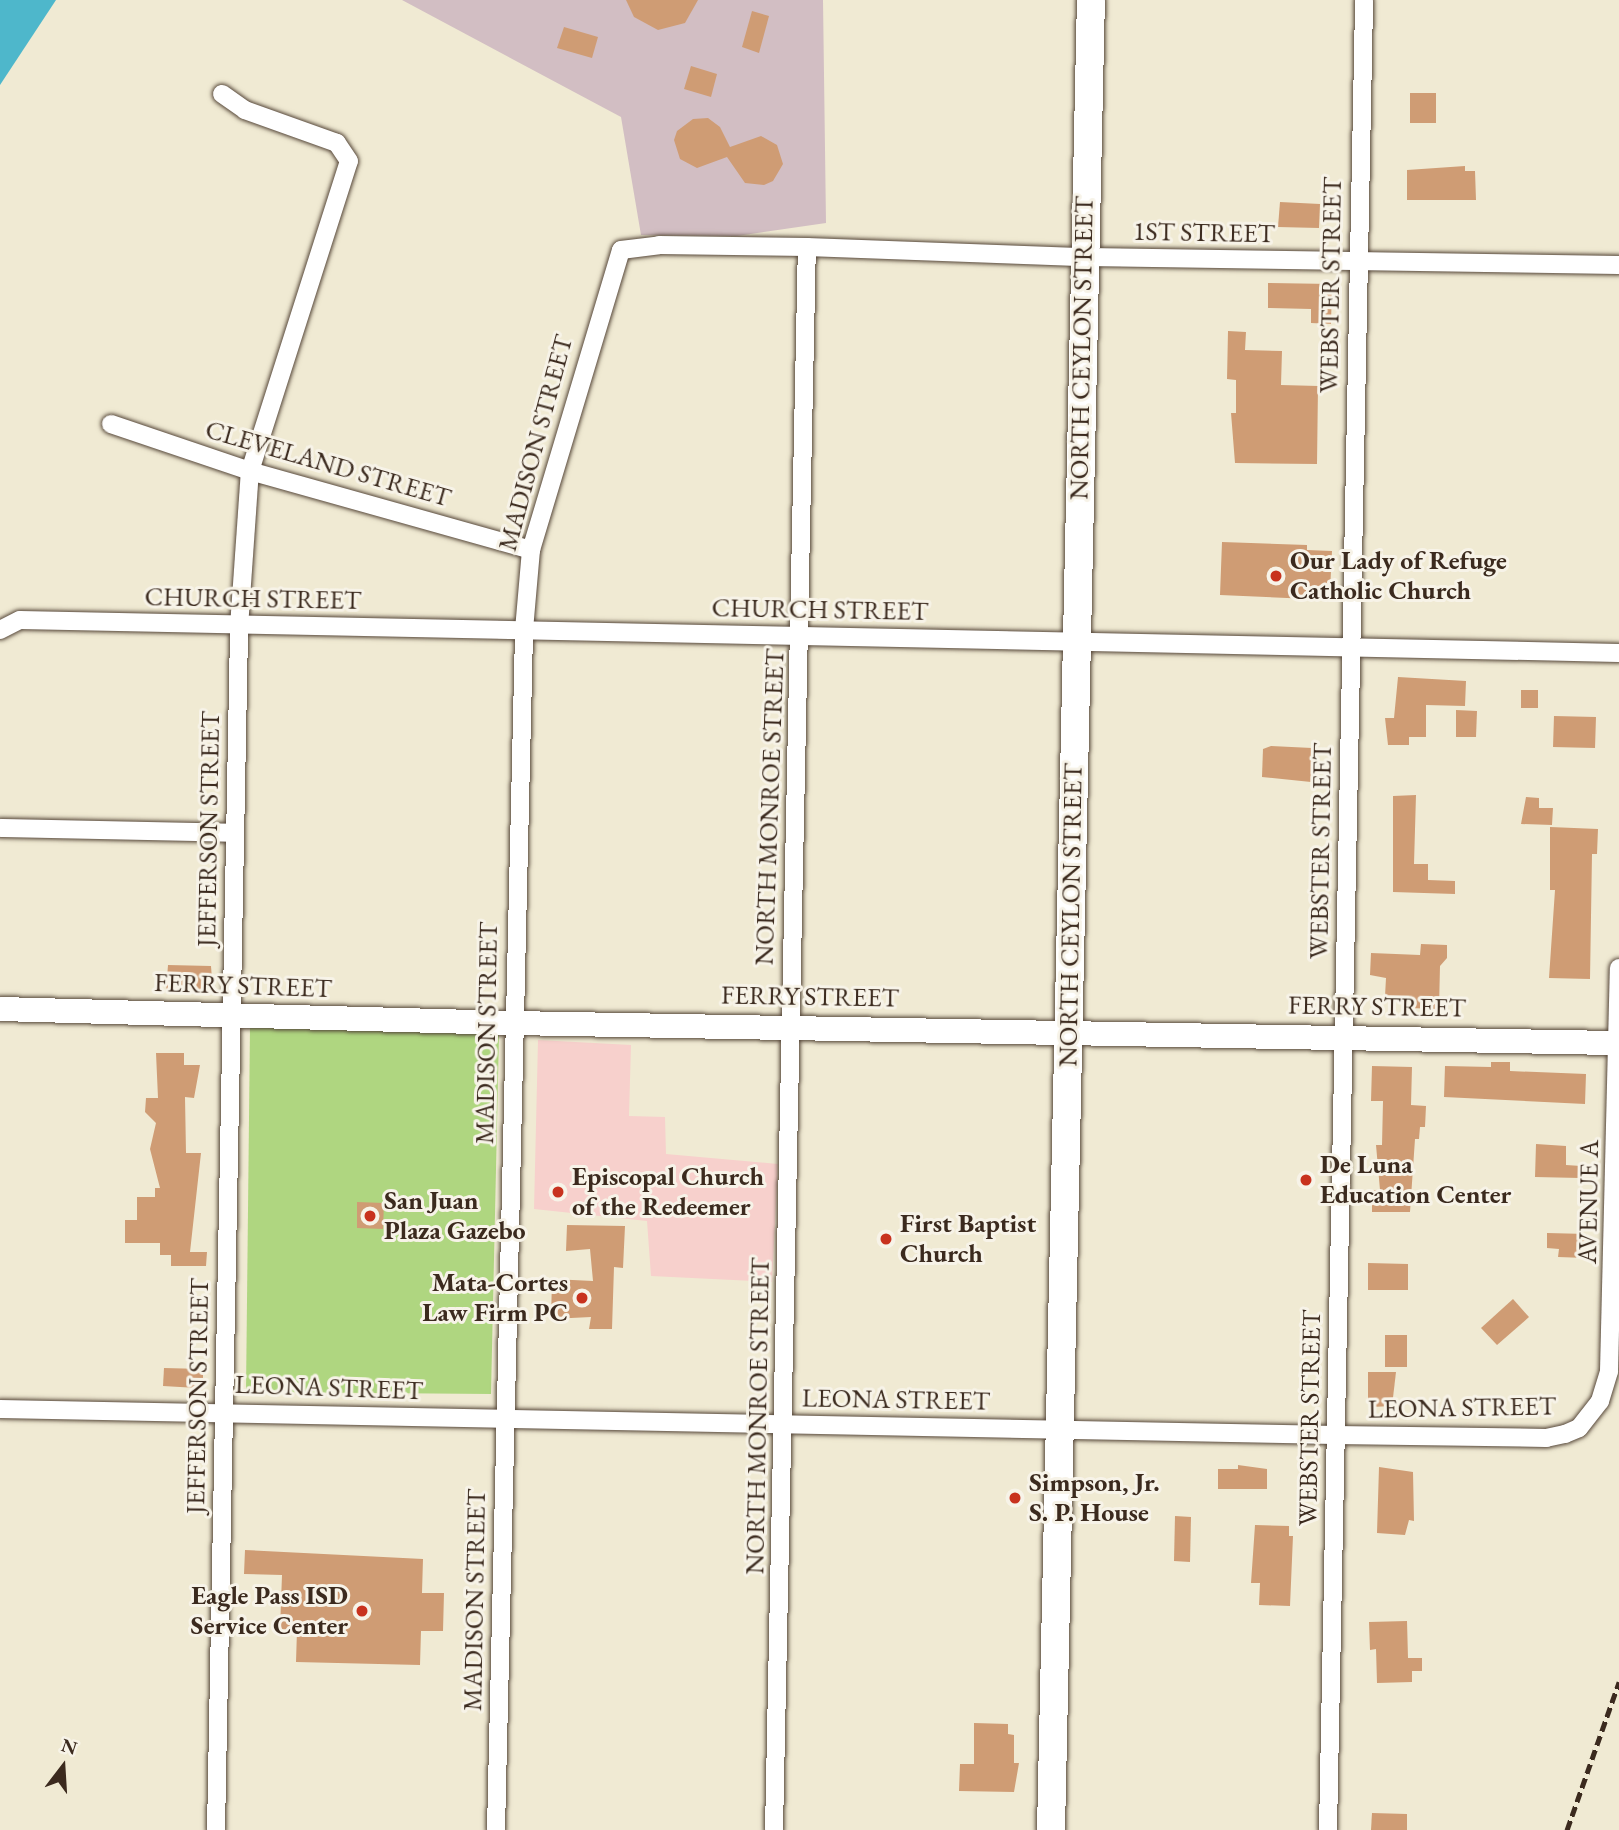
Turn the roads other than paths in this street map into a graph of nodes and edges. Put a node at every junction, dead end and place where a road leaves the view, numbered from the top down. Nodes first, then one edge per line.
1 (1091, 0) edge
2 (1364, 0) edge
3 (222, 94) dead end
4 (807, 247) junction
5 (621, 250) joint
6 (1085, 257) junction
7 (1356, 260) junction
8 (1619, 265) edge
9 (111, 424) dead end
10 (250, 471) junction
11 (531, 550) junction
12 (239, 627) junction
13 (0, 630) edge
14 (524, 630) junction
15 (802, 636) junction
16 (1075, 643) junction
17 (1351, 646) junction
18 (1619, 653) edge
19 (0, 828) edge
20 (235, 833) junction
21 (1619, 968) edge
22 (0, 1009) edge
23 (233, 1015) junction
24 (512, 1023) junction
25 (790, 1025) junction
26 (1069, 1032) junction
27 (1344, 1036) junction
28 (1618, 1043) edge
29 (0, 1409) edge
30 (223, 1411) junction
31 (506, 1419) junction
32 (785, 1424) junction
33 (1579, 1428) joint
34 (1058, 1429) junction
35 (1335, 1435) junction
36 (216, 1830) edge
37 (496, 1830) edge
38 (774, 1830) edge
39 (1051, 1830) edge
40 (1328, 1830) edge

1 - 6 main road, NORTH CEYLON STREET
2 - 7 street, WEBSTER STREET
3 - 10 street, JEFFERSON STREET
4 - 5 street, 1ST STREET
4 - 6 street, 1ST STREET
4 - 15 street, NORTH MONROE STREET
5 - 11 street, MADISON STREET
6 - 7 street, 1ST STREET
6 - 16 main road, NORTH CEYLON STREET
7 - 8 street, 1ST STREET
7 - 17 street, WEBSTER STREET
9 - 10 street, CLEVELAND STREET
10 - 11 street, CLEVELAND STREET
10 - 12 street, JEFFERSON STREET
11 - 14 street, MADISON STREET
12 - 13 street, CHURCH STREET
12 - 14 street, CHURCH STREET
12 - 20 street, JEFFERSON STREET
14 - 15 street, CHURCH STREET
14 - 24 street, MADISON STREET
15 - 16 street, CHURCH STREET
15 - 25 street, NORTH MONROE STREET
16 - 17 street, CHURCH STREET
16 - 26 main road, NORTH CEYLON STREET
17 - 18 street, CHURCH STREET
17 - 27 street, WEBSTER STREET
19 - 20 street
20 - 23 street, JEFFERSON STREET
21 - 28 street, AVENUE A
22 - 23 street, FERRY STREET
23 - 24 street, FERRY STREET
23 - 30 street, JEFFERSON STREET
24 - 25 street, FERRY STREET
24 - 31 street, MADISON STREET
25 - 26 street, FERRY STREET
25 - 32 street, NORTH MONROE STREET
26 - 27 street, FERRY STREET
26 - 34 main road, NORTH CEYLON STREET
27 - 28 street, FERRY STREET
27 - 35 street, WEBSTER STREET
28 - 33 street, AVENUE A
29 - 30 street, LEONA STREET
30 - 31 street, LEONA STREET
30 - 36 street, JEFFERSON STREET
31 - 32 street, LEONA STREET
31 - 37 street, MADISON STREET
32 - 34 street, LEONA STREET
32 - 38 street, NORTH MONROE STREET
33 - 35 street, LEONA STREET
34 - 35 street, LEONA STREET
34 - 39 main road, NORTH CEYLON STREET
35 - 40 street, WEBSTER STREET

